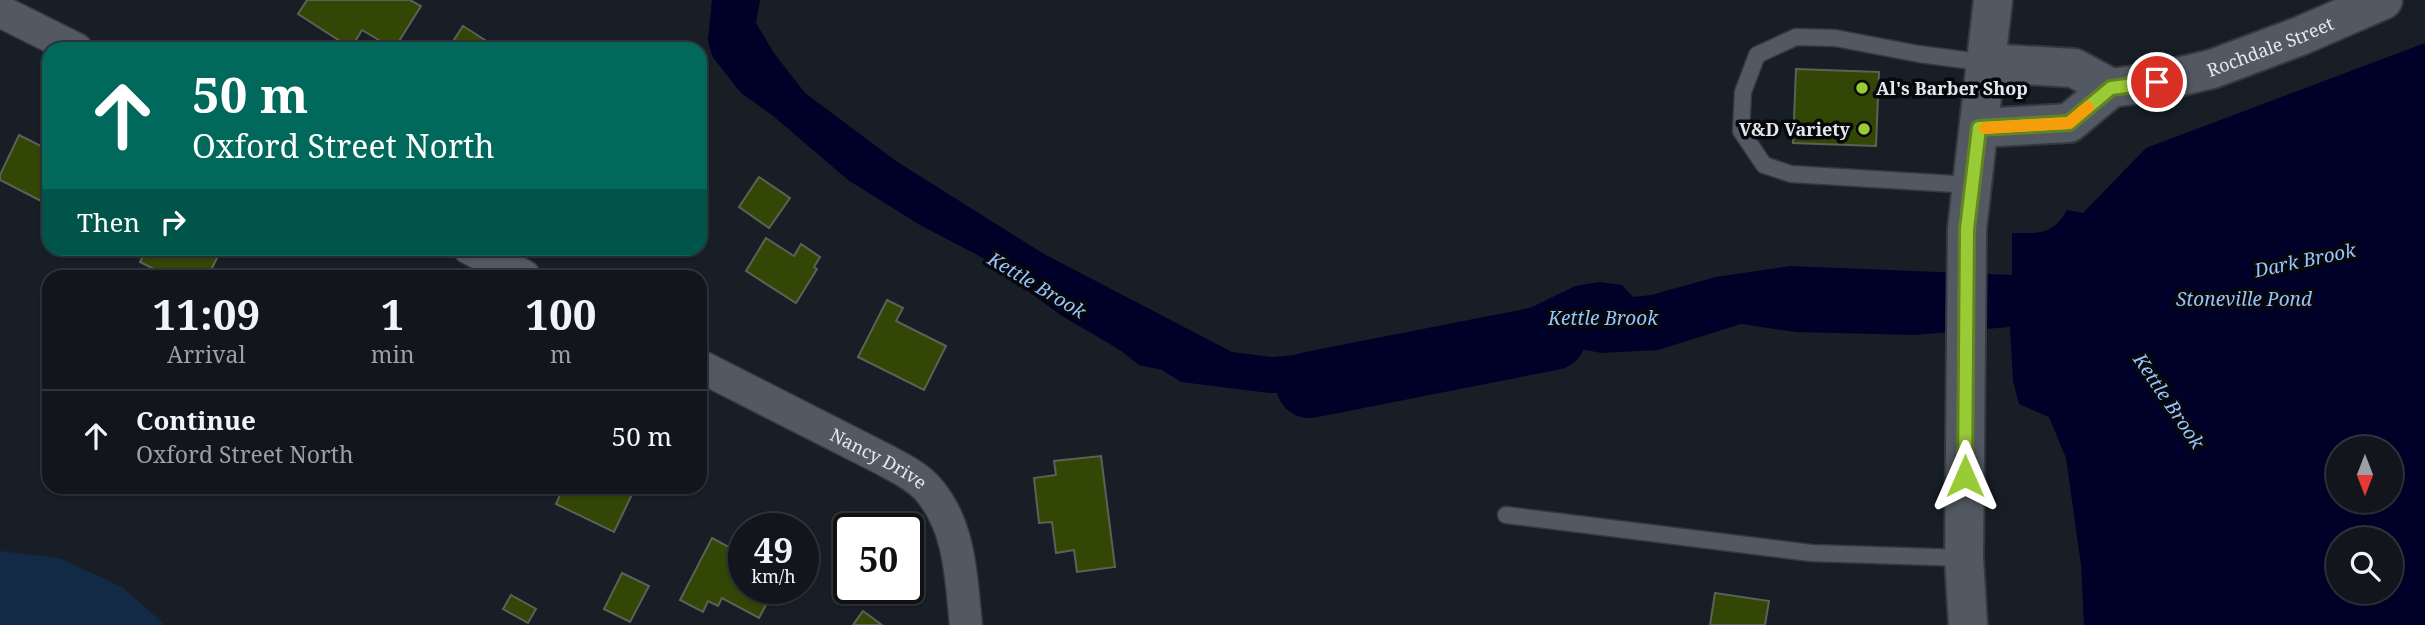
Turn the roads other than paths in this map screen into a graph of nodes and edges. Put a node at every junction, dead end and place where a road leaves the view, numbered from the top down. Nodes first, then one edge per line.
1 (1993, 0) edge
2 (2383, 0) edge
3 (0, 10) edge
4 (62, 42) edge
5 (1987, 63) junction
6 (2111, 88) junction
7 (1979, 128) junction
8 (1971, 185) junction
9 (484, 256) edge
10 (512, 270) edge
11 (707, 370) edge
12 (1506, 515) dead end
13 (1964, 558) junction
14 (966, 625) edge
15 (1968, 625) edge

1 - 5 main road
2 - 6 main road, Rochdale Street
3 - 4 street
5 - 6 main road
5 - 7 main road
5 - 8 lane
6 - 7 main road
7 - 8 main road
8 - 13 main road
9 - 10 street
11 - 14 street, Nancy Drive
12 - 13 lane
13 - 15 main road

